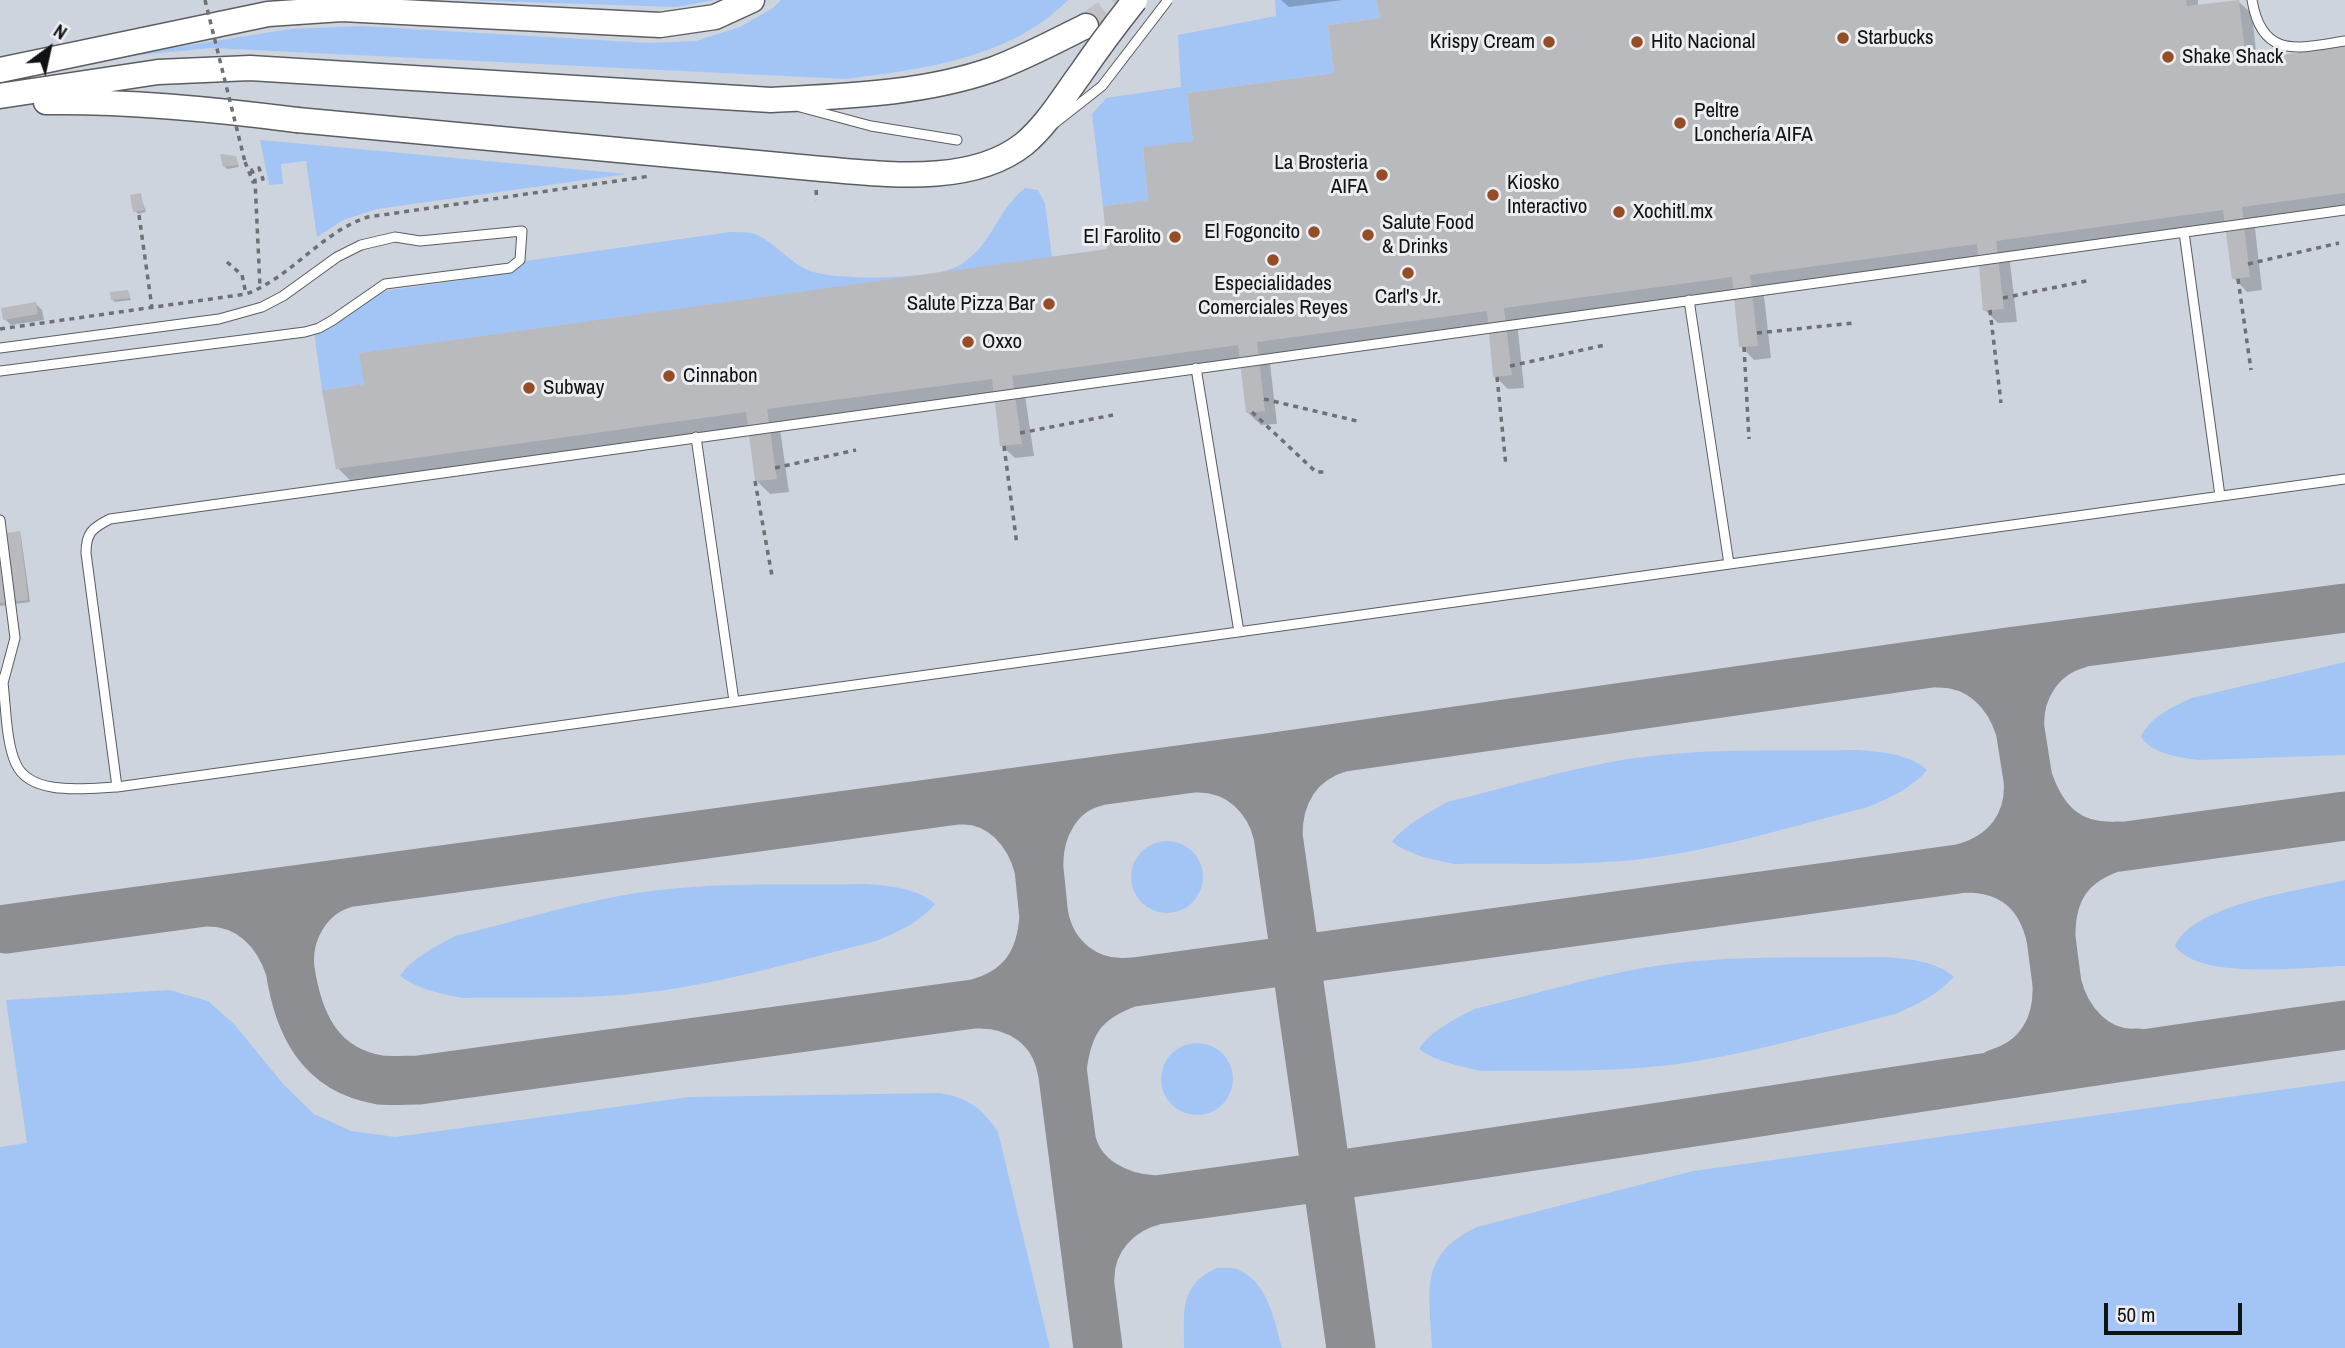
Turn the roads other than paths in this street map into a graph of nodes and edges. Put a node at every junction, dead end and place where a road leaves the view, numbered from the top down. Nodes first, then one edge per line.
1 (752, 0) edge
2 (1135, 0) edge
3 (1168, 0) edge
4 (2252, 0) edge
5 (1086, 26) tunnel mouth
6 (2345, 41) edge
7 (0, 70) edge
8 (0, 96) edge
9 (771, 100) junction
10 (0, 102) edge
11 (957, 140) dead end
12 (1024, 143) junction
13 (2345, 210) edge
14 (2184, 232) junction
15 (1689, 300) junction
16 (0, 348) edge
17 (1196, 368) junction
18 (0, 371) edge
19 (696, 437) junction
20 (2345, 479) edge
21 (2220, 496) junction
22 (0, 520) edge
23 (1729, 564) junction
24 (1239, 632) junction
25 (1, 681) edge
26 (734, 702) junction
27 (117, 787) junction

1 - 7 main road
2 - 12 main road, bridge
3 - 12 lane, bridge
4 - 6 lane
5 - 9 main road
8 - 9 main road
9 - 11 lane
10 - 12 main road, bridge
13 - 14 lane
14 - 15 lane
14 - 21 lane
15 - 17 lane
15 - 23 lane
16 - 18 lane
17 - 19 lane
17 - 24 lane
19 - 26 lane
19 - 27 lane
20 - 21 lane
21 - 23 lane
22 - 25 lane
23 - 24 lane
24 - 26 lane
25 - 27 lane
26 - 27 lane

